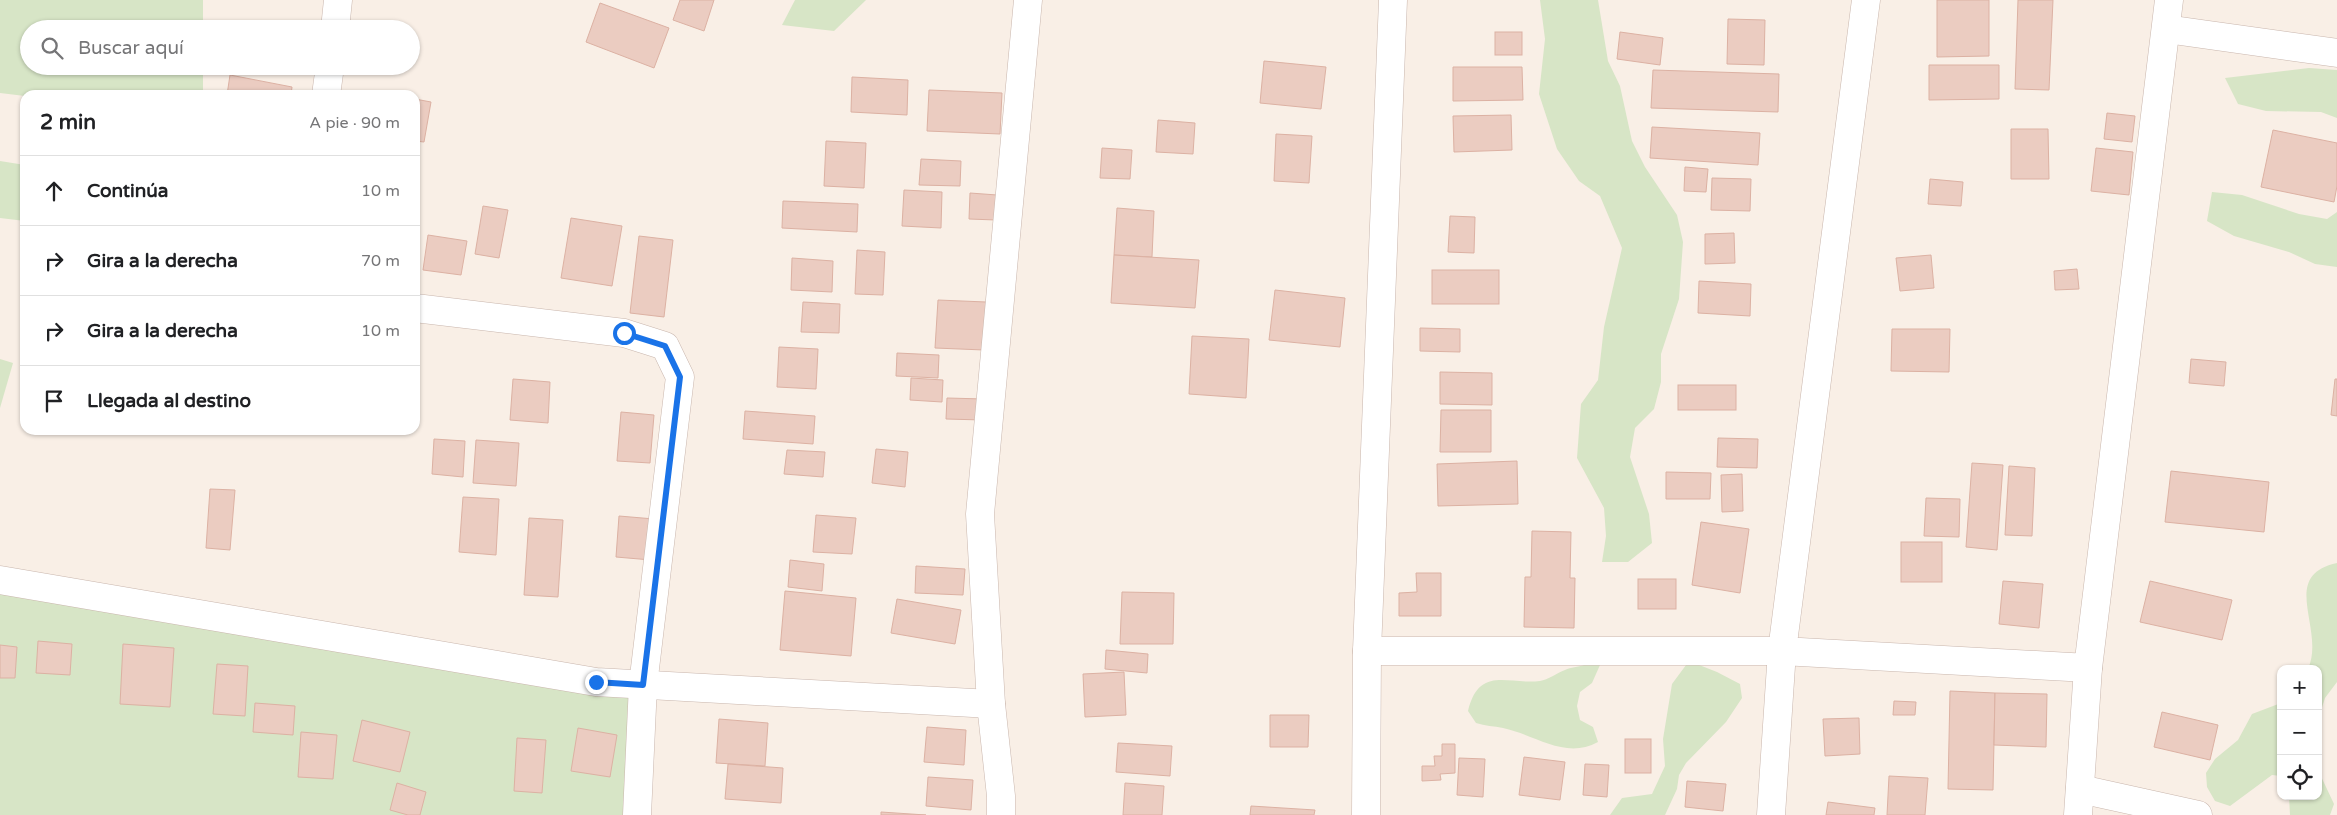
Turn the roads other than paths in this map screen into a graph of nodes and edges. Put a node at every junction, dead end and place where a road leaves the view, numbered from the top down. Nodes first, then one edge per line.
1 (338, 0) edge
2 (1028, 0) edge
3 (1393, 0) edge
4 (1866, 0) edge
5 (2169, 0) edge
6 (336, 20) edge
7 (2166, 29) junction
8 (2337, 53) edge
9 (329, 75) edge
10 (327, 90) edge
11 (420, 309) edge
12 (0, 580) edge
13 (1367, 651) junction
14 (1782, 651) junction
15 (2088, 668) junction
16 (643, 685) junction
17 (991, 704) junction
18 (2079, 802) edge
19 (637, 815) edge
20 (1001, 815) edge
21 (1366, 815) edge
22 (1771, 815) edge
23 (2198, 815) edge

1 - 6 street
2 - 17 street
3 - 13 street
4 - 14 street
5 - 7 street
7 - 8 street
7 - 15 street
9 - 10 street
11 - 16 street
12 - 16 street
13 - 14 street
13 - 21 street
14 - 15 street
14 - 22 street
15 - 18 street
16 - 17 street
16 - 19 street
17 - 20 street
18 - 23 street

